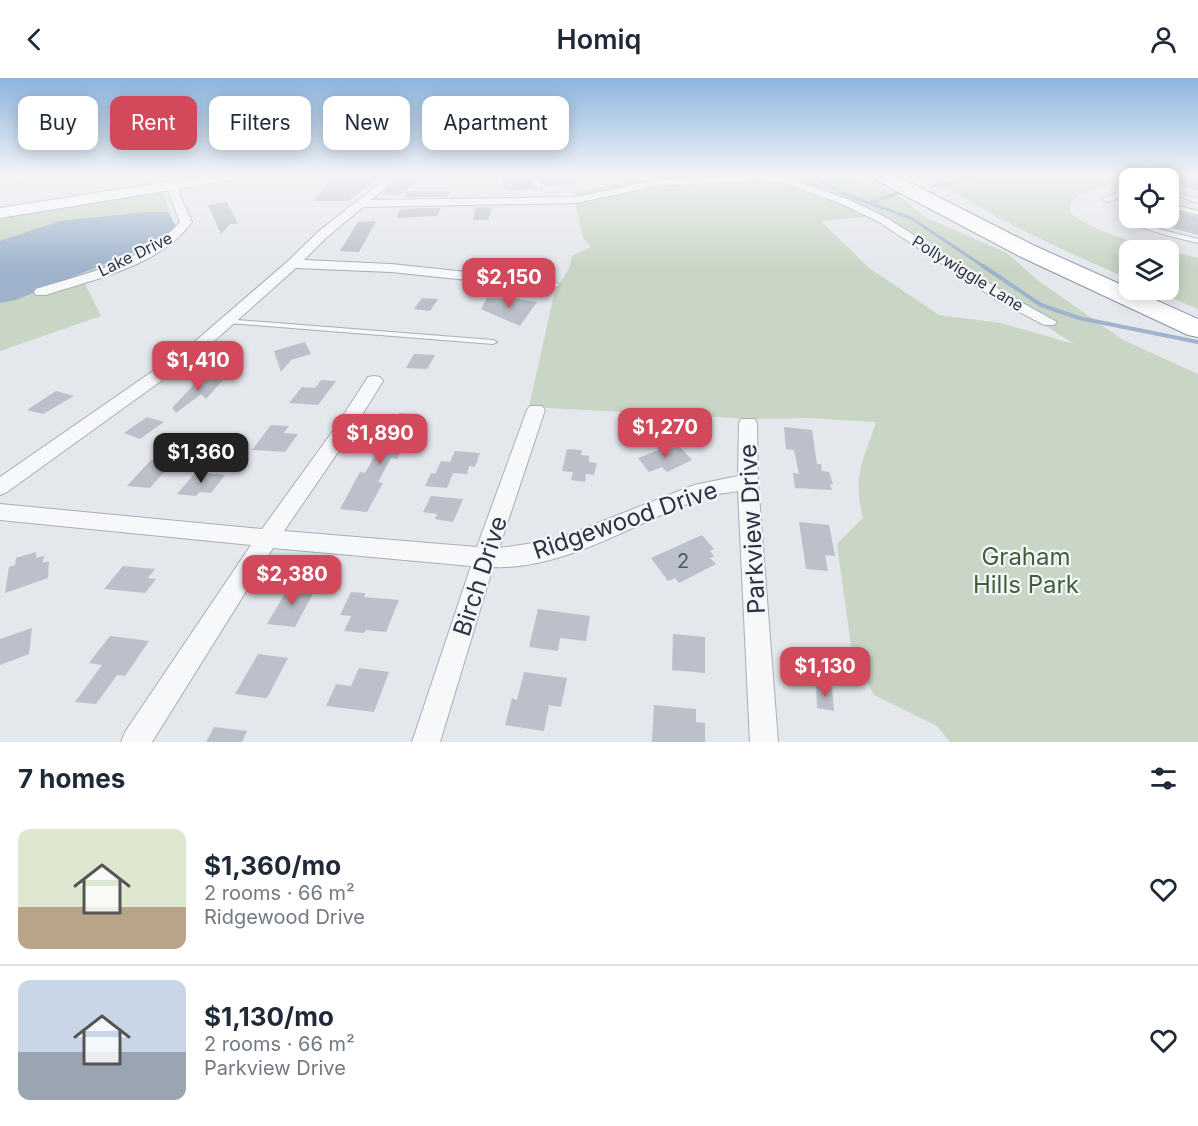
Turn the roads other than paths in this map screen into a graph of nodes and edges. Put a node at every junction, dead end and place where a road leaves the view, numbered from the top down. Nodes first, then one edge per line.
1 (44, 206) edge
2 (179, 206) edge
3 (357, 206) edge
4 (854, 206) edge
5 (941, 206) edge
6 (952, 206) edge
7 (1179, 208) edge
8 (0, 213) edge
9 (1198, 213) edge
10 (1152, 228) edge
11 (1198, 241) edge
12 (293, 264) junction
13 (553, 285) dead end
14 (41, 292) dead end
15 (228, 321) junction
16 (1049, 322) dead end
17 (1198, 322) edge
18 (1198, 330) edge
19 (493, 342) dead end
20 (374, 381) dead end
21 (536, 410) dead end
22 (748, 423) dead end
23 (747, 482) junction
24 (0, 487) edge
25 (0, 512) edge
26 (267, 539) junction
27 (485, 557) junction
28 (135, 742) edge
29 (426, 742) edge
30 (764, 742) edge

1 - 8 main road
2 - 14 street, Lake Drive
3 - 12 street
4 - 16 street, Pollywiggle Lane
5 - 18 highway
6 - 17 highway
7 - 9 lane
10 - 11 lane
12 - 13 street
12 - 15 street
15 - 19 lane
15 - 24 street
20 - 26 street
21 - 27 street, Birch Drive
22 - 23 street, Parkview Drive
23 - 27 street, Ridgewood Drive
23 - 30 street, Parkview Drive
25 - 26 street, Ridgewood Drive
26 - 27 street, Ridgewood Drive
26 - 28 street
27 - 29 street, Birch Drive

